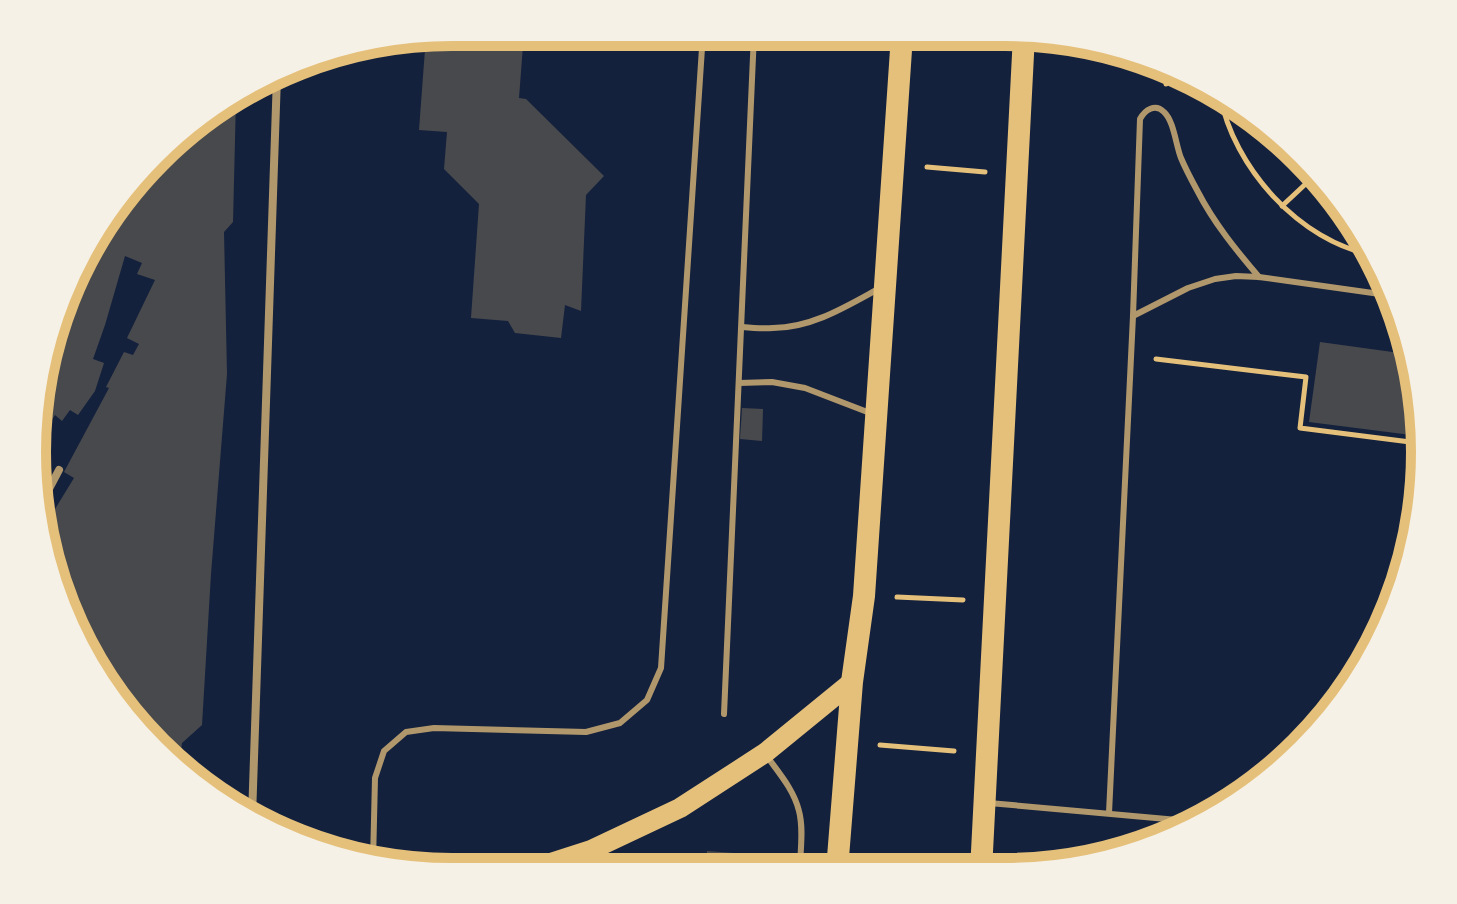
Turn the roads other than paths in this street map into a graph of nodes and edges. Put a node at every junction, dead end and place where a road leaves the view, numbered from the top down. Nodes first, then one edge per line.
1 (702, 46) edge
2 (754, 46) edge
3 (901, 46) edge
4 (1023, 47) edge
5 (277, 86) edge
6 (1259, 277) junction
7 (886, 285) junction
8 (1379, 294) edge
9 (1133, 316) junction
10 (742, 327) junction
11 (739, 383) junction
12 (877, 415) junction
13 (59, 470) dead end
14 (48, 491) edge
15 (852, 682) junction
16 (724, 714) dead end
17 (765, 753) junction
18 (985, 803) junction
19 (252, 806) edge
20 (1109, 813) junction
21 (1175, 819) edge
22 (373, 850) edge
23 (566, 858) edge
24 (800, 858) edge
25 (838, 858) edge
26 (982, 858) edge

1 - 22 lane
2 - 10 lane
3 - 7 highway
4 - 18 highway
5 - 19 street
6 - 8 lane
6 - 9 lane
6 - 9 lane
7 - 10 lane
7 - 12 highway
9 - 20 lane
10 - 11 lane
11 - 12 lane
11 - 16 lane
12 - 15 highway
13 - 14 street
15 - 17 main road
15 - 25 highway
17 - 23 main road
17 - 24 lane
18 - 20 lane
18 - 26 highway
20 - 21 lane

